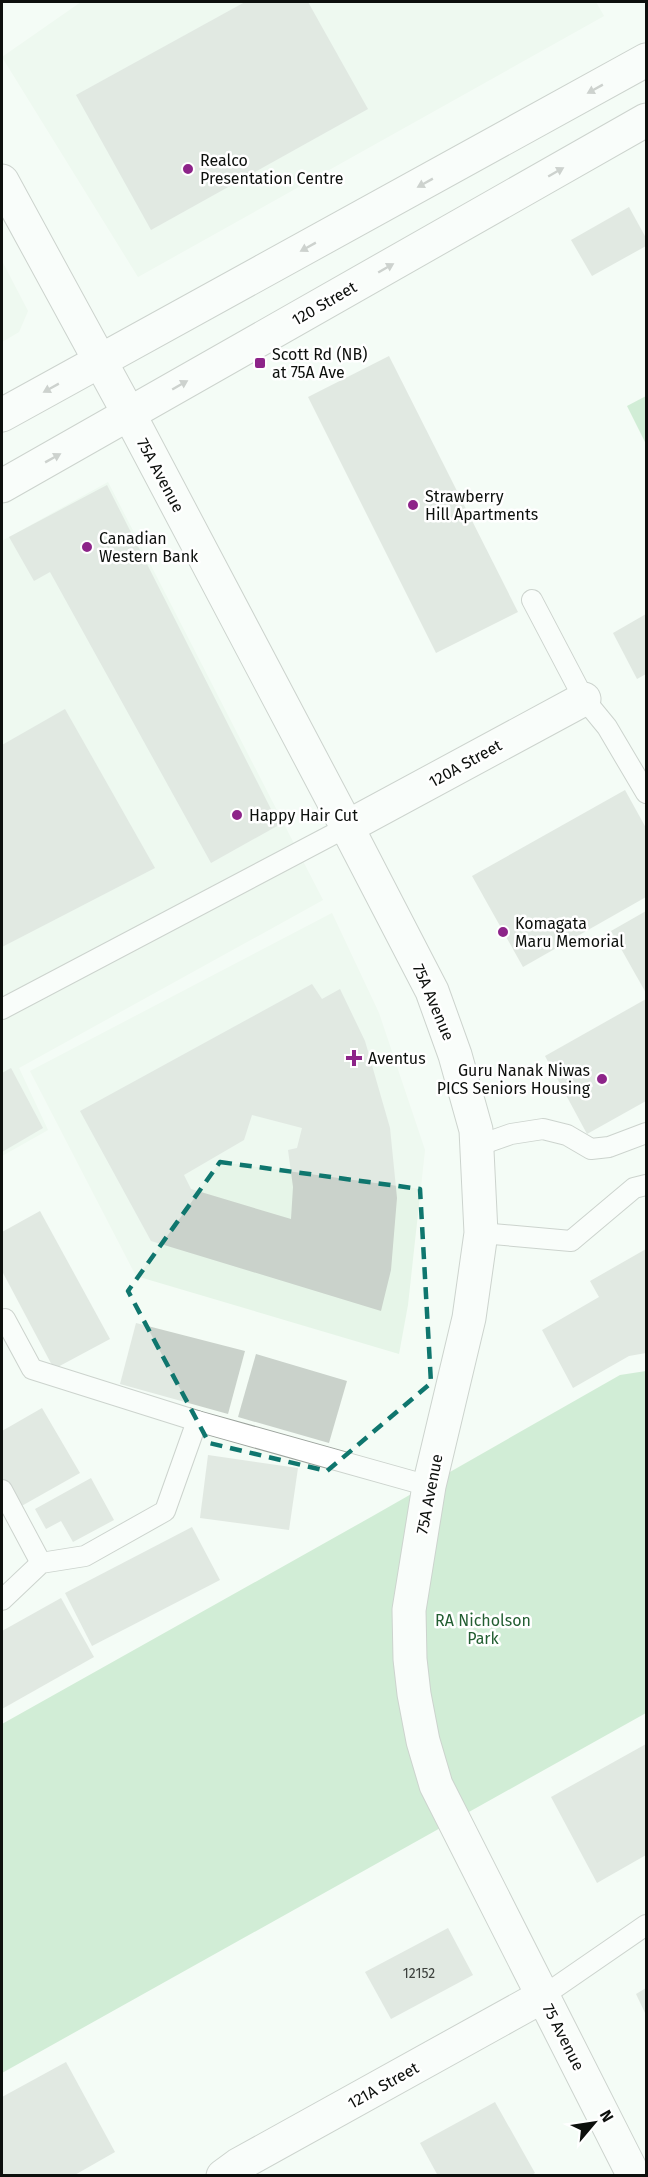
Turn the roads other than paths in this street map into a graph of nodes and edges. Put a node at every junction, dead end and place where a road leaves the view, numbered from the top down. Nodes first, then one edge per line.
1 (646, 60) edge
2 (646, 120) edge
3 (2, 181) edge
4 (100, 360) junction
5 (129, 414) junction
6 (2, 415) edge
7 (2, 486) edge
8 (532, 600) dead end
9 (584, 699) junction
10 (646, 793) edge
11 (347, 827) junction
12 (2, 1009) edge
13 (646, 1133) edge
14 (477, 1146) junction
15 (646, 1185) edge
16 (481, 1233) junction
17 (2, 1320) edge
18 (197, 1421) junction
19 (429, 1486) junction
20 (2, 1490) edge
21 (41, 1563) junction
22 (2, 1600) edge
23 (646, 1925) edge
24 (543, 1996) junction
25 (224, 2175) edge
26 (634, 2175) edge

1 -> 4 street
5 -> 2 street, 120 Street
3 - 4 street, 75A Avenue
4 - 5 street, 75A Avenue
4 -> 6 street
7 -> 5 street, 120 Street
5 - 11 street, 75A Avenue
8 - 9 lane
9 - 10 lane
9 - 11 street, 120A Street
11 - 12 lane
11 - 14 street, 75A Avenue
13 - 14 lane
14 - 16 street, 75A Avenue
15 - 16 lane
16 - 19 street, 75A Avenue
17 - 18 lane
18 - 19 lane
18 - 21 lane
19 - 24 street, 75A Avenue
20 - 21 lane
21 - 22 lane
23 - 24 lane
24 - 25 street, 121A Street
24 - 26 street, 75 Avenue

